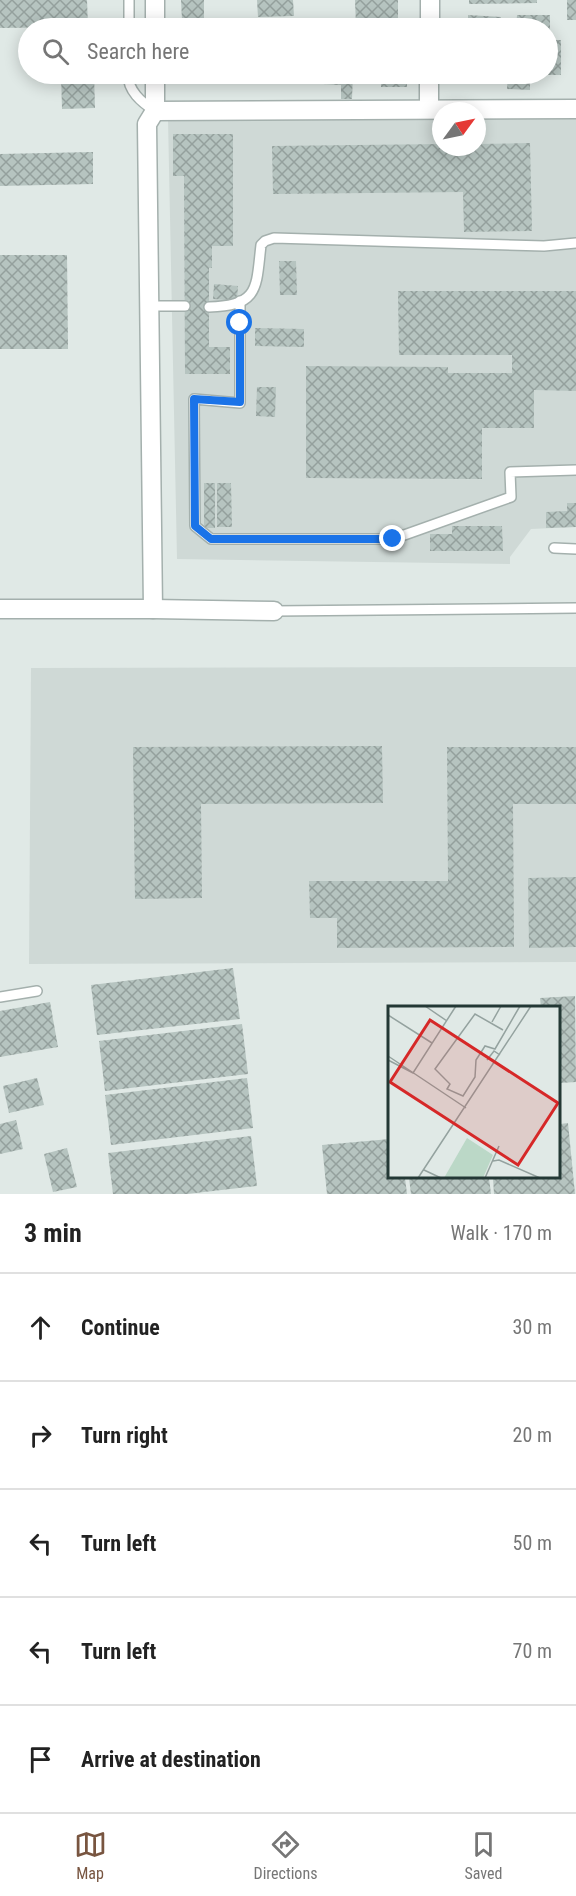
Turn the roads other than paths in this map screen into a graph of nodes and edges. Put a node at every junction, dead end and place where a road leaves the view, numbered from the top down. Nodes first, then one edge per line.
1 (129, 0) edge
2 (155, 0) edge
3 (430, 0) edge
4 (129, 18) edge
5 (155, 18) edge
6 (430, 18) edge
7 (130, 84) edge
8 (155, 84) edge
9 (429, 84) edge
10 (429, 108) junction
11 (576, 109) edge
12 (155, 111) junction
13 (576, 243) edge
14 (240, 302) junction
15 (150, 306) junction
16 (185, 306) dead end
17 (209, 306) dead end
18 (576, 470) edge
19 (554, 548) dead end
20 (576, 549) edge
21 (576, 608) edge
22 (0, 609) edge
23 (153, 609) junction
24 (274, 612) joint
25 (37, 991) dead end
26 (0, 997) edge

1 - 4 lane
2 - 5 street
3 - 6 street
7 - 12 lane
8 - 12 street
9 - 10 street
10 - 11 street
10 - 12 street
12 - 15 street
13 - 14 lane
14 - 17 lane
14 - 18 lane
15 - 16 lane
15 - 23 street
19 - 20 lane
21 - 24 lane
22 - 23 street
23 - 24 street
25 - 26 lane

